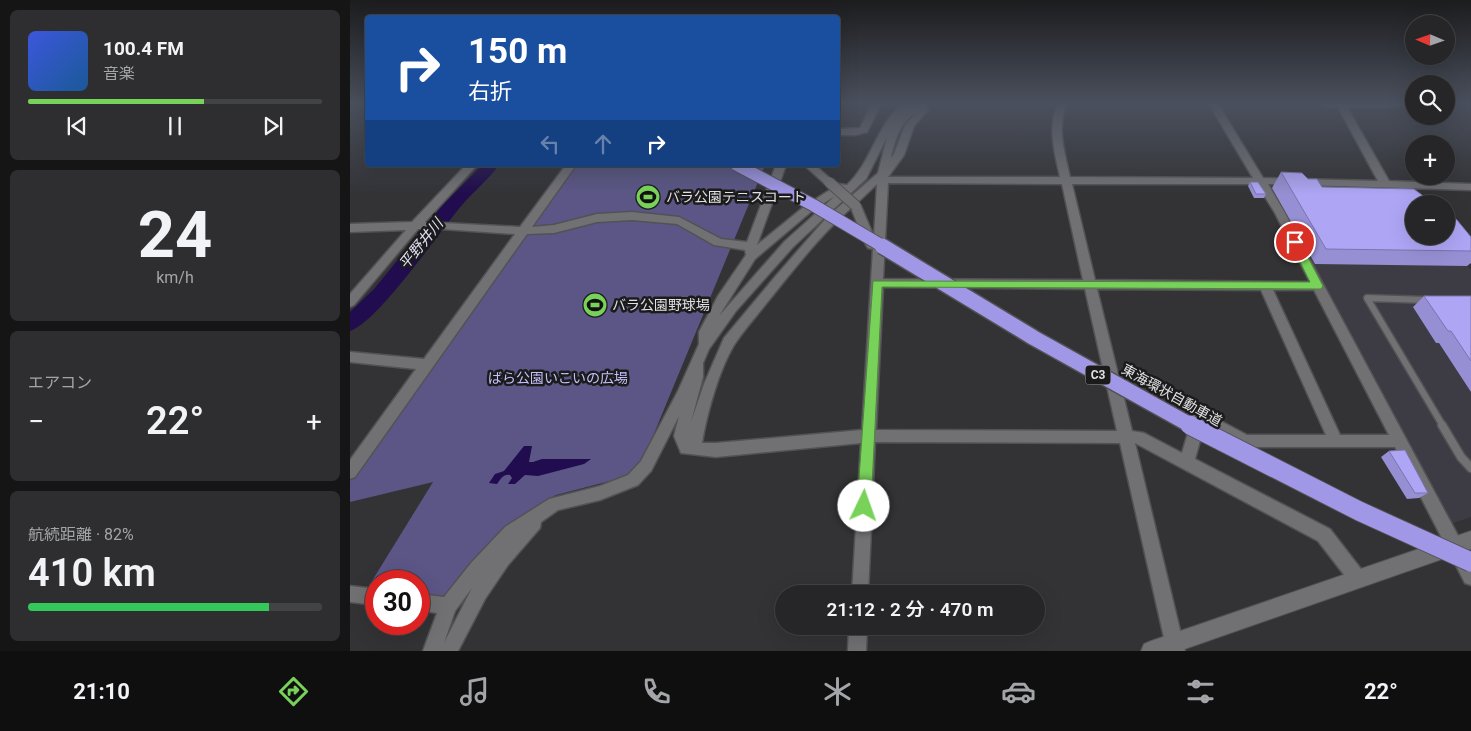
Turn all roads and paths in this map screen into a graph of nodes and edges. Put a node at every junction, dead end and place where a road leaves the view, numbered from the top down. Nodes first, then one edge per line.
1 (887, 134) edge
2 (889, 134) edge
3 (907, 134) edge
4 (1059, 134) edge
5 (1232, 134) edge
6 (1358, 134) edge
7 (470, 167) edge
8 (570, 167) edge
9 (740, 167) edge
10 (780, 167) edge
11 (811, 167) edge
12 (883, 177) junction
13 (1066, 180) junction
14 (1260, 181) junction
15 (855, 183) junction
16 (1385, 184) junction
17 (1471, 187) edge
18 (419, 225) junction
19 (350, 228) edge
20 (523, 231) junction
21 (751, 251) junction
22 (878, 262) junction
23 (877, 284) junction
24 (1089, 285) junction
25 (1265, 286) junction
26 (1317, 286) junction
27 (1433, 300) edge
28 (350, 302) edge
29 (700, 354) junction
30 (350, 357) edge
31 (427, 365) junction
32 (868, 436) junction
33 (1126, 439) junction
34 (1335, 439) junction
35 (1399, 441) junction
36 (694, 448) junction
37 (1187, 462) junction
38 (1471, 468) edge
39 (350, 472) edge
40 (541, 513) junction
41 (1462, 542) edge
42 (1471, 562) edge
43 (1471, 577) edge
44 (1358, 579) junction
45 (860, 585) edge
46 (350, 594) edge
47 (365, 596) edge
48 (430, 604) edge
49 (448, 606) junction
50 (858, 635) edge
51 (1175, 647) edge
52 (432, 651) edge
53 (449, 651) edge
54 (857, 651) edge
55 (1151, 651) edge

1 - 15 street
2 - 12 street
3 - 12 street
4 - 13 street
5 - 14 street
6 - 16 street
7 - 18 street
8 - 20 street
9 - 42 highway, 東海環状自動車道 / C3, bridge
10 - 21 street
11 - 22 street, bridge
12 - 13 street
12 - 22 street
12 - 36 street
13 - 14 street
13 - 24 street
14 - 16 street
14 - 26 street
15 - 21 street
15 - 29 street
16 - 17 street
18 - 19 street
18 - 20 street
18 - 28 street
20 - 21 street
20 - 31 street
21 - 29 street
22 - 23 street
23 - 24 street
23 - 32 street
24 - 25 street
24 - 33 street
25 - 26 street
25 - 34 street
26 - 35 street
27 - 38 lane
29 - 36 street
29 - 40 street
30 - 31 street
31 - 39 street
32 - 33 street
32 - 36 street
32 - 45 street
33 - 37 street
33 - 51 street
34 - 35 street
34 - 37 street
35 - 41 street
37 - 44 street
40 - 49 street
40 - 53 street
41 - 43 street
41 - 44 street
44 - 51 street
46 - 47 street
48 - 49 street
49 - 52 street
50 - 54 street
51 - 55 street

